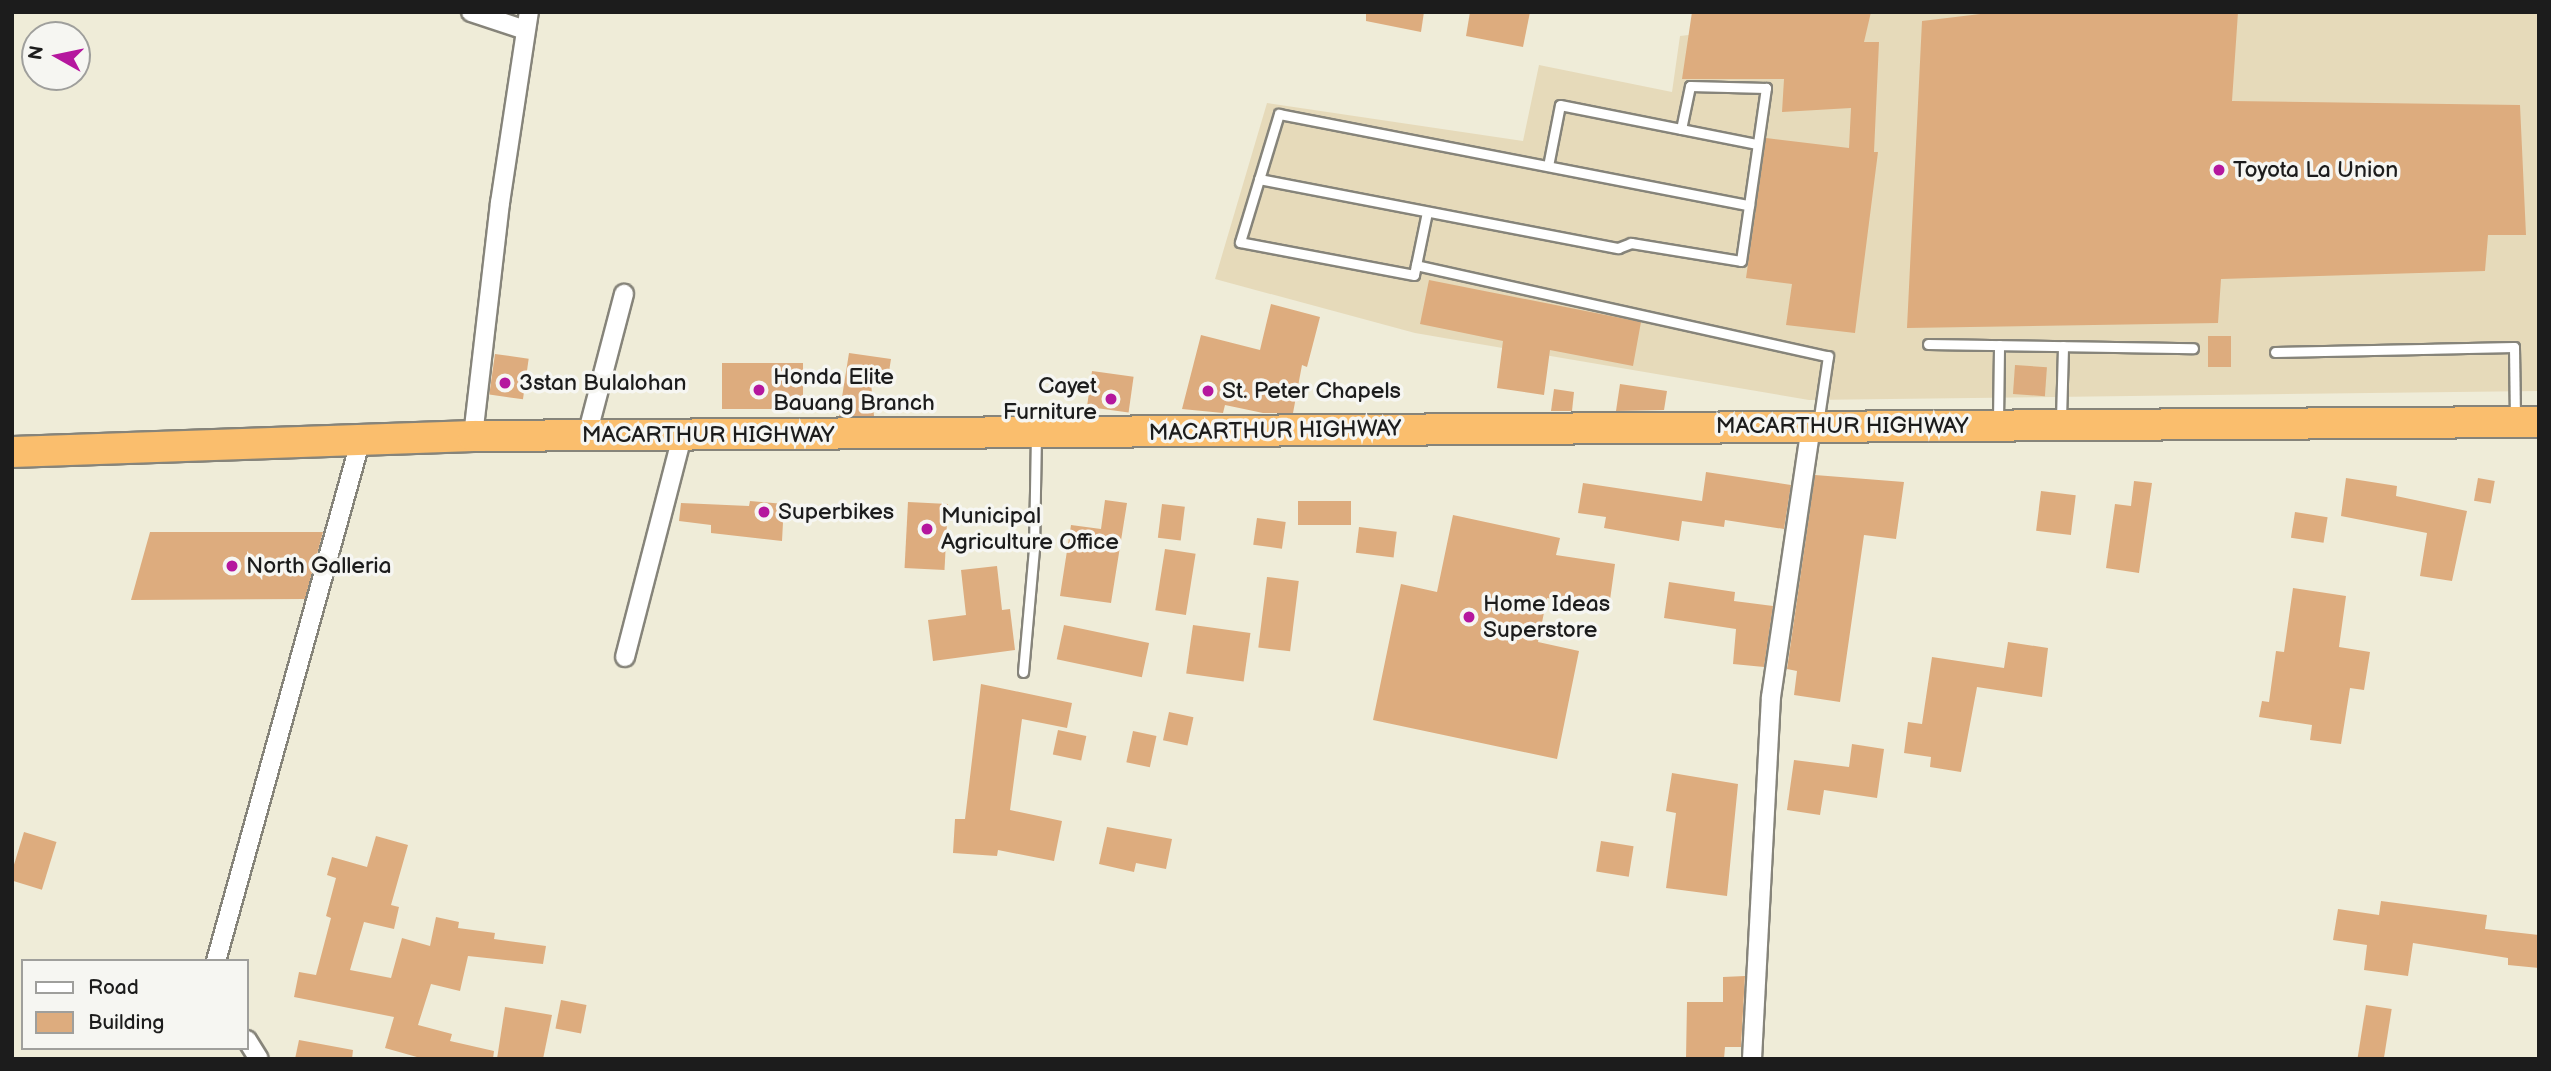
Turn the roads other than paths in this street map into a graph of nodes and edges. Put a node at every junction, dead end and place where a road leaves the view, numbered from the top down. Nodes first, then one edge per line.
1 (471, 12) edge
2 (527, 21) edge
3 (1681, 129) junction
4 (1758, 144) junction
5 (1548, 166) junction
6 (1259, 179) junction
7 (1749, 205) junction
8 (1427, 212) junction
9 (1416, 265) junction
10 (624, 294) dead end
11 (1928, 344) dead end
12 (2000, 345) junction
13 (2063, 346) junction
14 (2193, 348) dead end
15 (2275, 352) dead end
16 (2527, 422) edge
17 (1814, 425) junction
18 (2061, 425) junction
19 (1998, 426) junction
20 (587, 435) junction
21 (1036, 435) junction
22 (473, 436) junction
23 (682, 436) junction
24 (361, 439) junction
25 (14, 458) edge
26 (625, 657) dead end
27 (1023, 672) dead end
28 (217, 959) edge
29 (248, 1042) edge
30 (259, 1059) edge
31 (1752, 1059) edge

1 - 2 street
2 - 22 street
3 - 4 lane
3 - 4 lane
3 - 5 lane
4 - 7 lane
5 - 6 lane
5 - 7 lane
6 - 8 lane
6 - 9 lane
7 - 8 lane
8 - 9 lane
9 - 17 lane
10 - 20 street
11 - 12 lane
12 - 13 lane
12 - 19 lane
13 - 14 lane
13 - 18 lane
15 - 16 lane
16 - 18 highway, MACARTHUR HIGHWAY
17 - 19 highway, MACARTHUR HIGHWAY
17 - 21 highway, MACARTHUR HIGHWAY
17 - 31 street
18 - 19 highway, MACARTHUR HIGHWAY
20 - 22 highway, MACARTHUR HIGHWAY
20 - 23 highway, MACARTHUR HIGHWAY
21 - 23 highway, MACARTHUR HIGHWAY
21 - 27 lane
22 - 24 highway, MACARTHUR HIGHWAY
23 - 26 street
24 - 25 highway, MACARTHUR HIGHWAY
24 - 28 street
29 - 30 street

